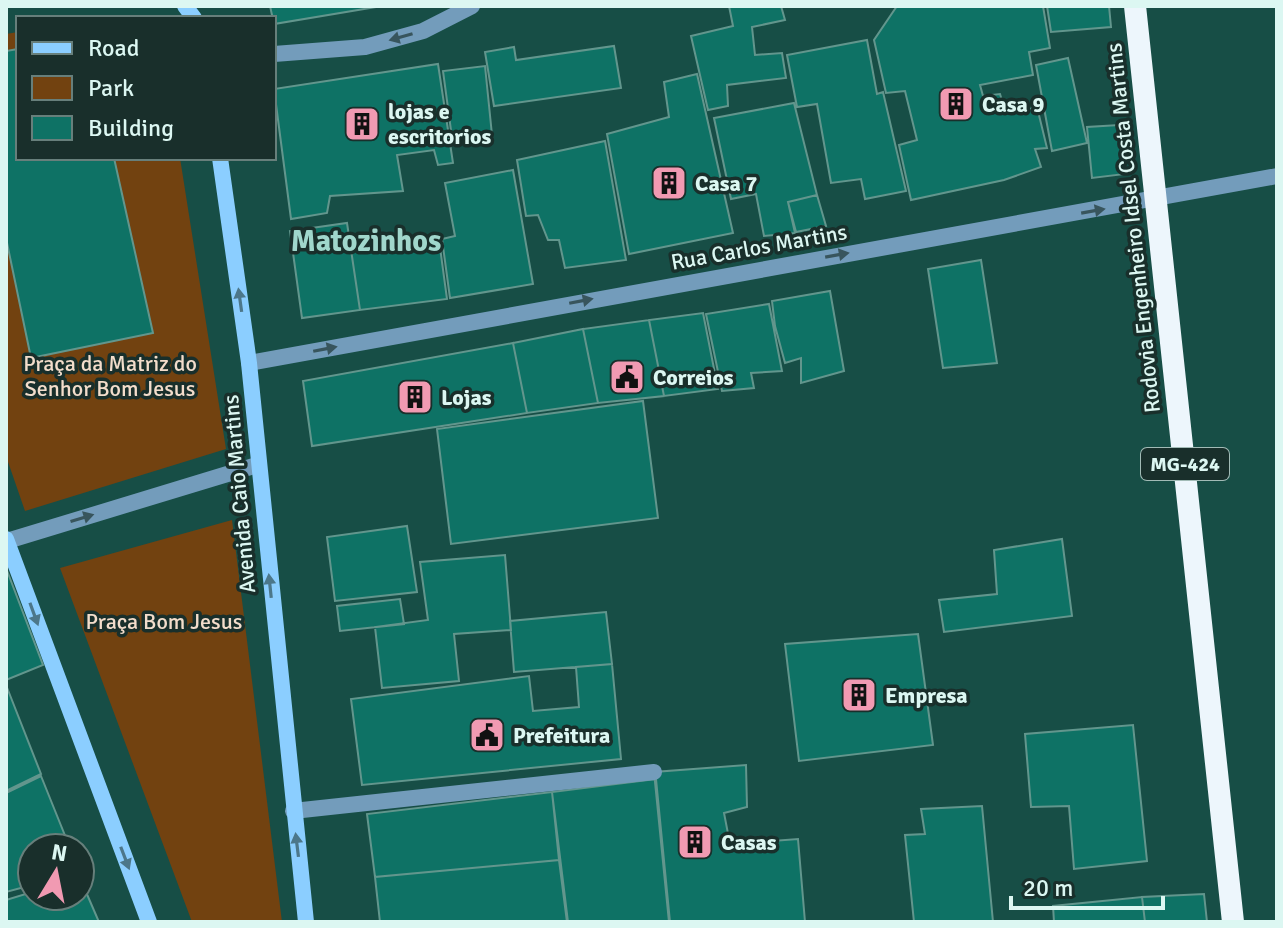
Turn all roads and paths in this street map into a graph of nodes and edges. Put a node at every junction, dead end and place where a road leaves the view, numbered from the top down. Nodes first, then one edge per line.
1 (472, 6) edge
2 (1135, 6) edge
3 (276, 54) edge
4 (220, 160) edge
5 (1277, 176) edge
6 (1157, 200) junction
7 (249, 363) junction
8 (257, 465) junction
9 (7, 540) edge
10 (654, 772) dead end
11 (293, 811) junction
12 (149, 922) edge
13 (306, 922) edge
14 (1233, 922) edge

1 -> 3 street
2 - 6 highway, Rodovia Engenheiro Idsel Costa Martins / MG-424
7 -> 4 main road, Avenida Caio Martins
5 - 6 street, Rua Carlos Martins
7 -> 6 street, Rua Carlos Martins
6 - 14 highway, Rodovia Engenheiro Idsel Costa Martins / MG-424
7 - 8 main road, Avenida Caio Martins
9 -> 8 street
11 -> 8 main road, Avenida Caio Martins
9 -> 12 main road
10 - 11 street
13 -> 11 main road, Avenida Caio Martins

